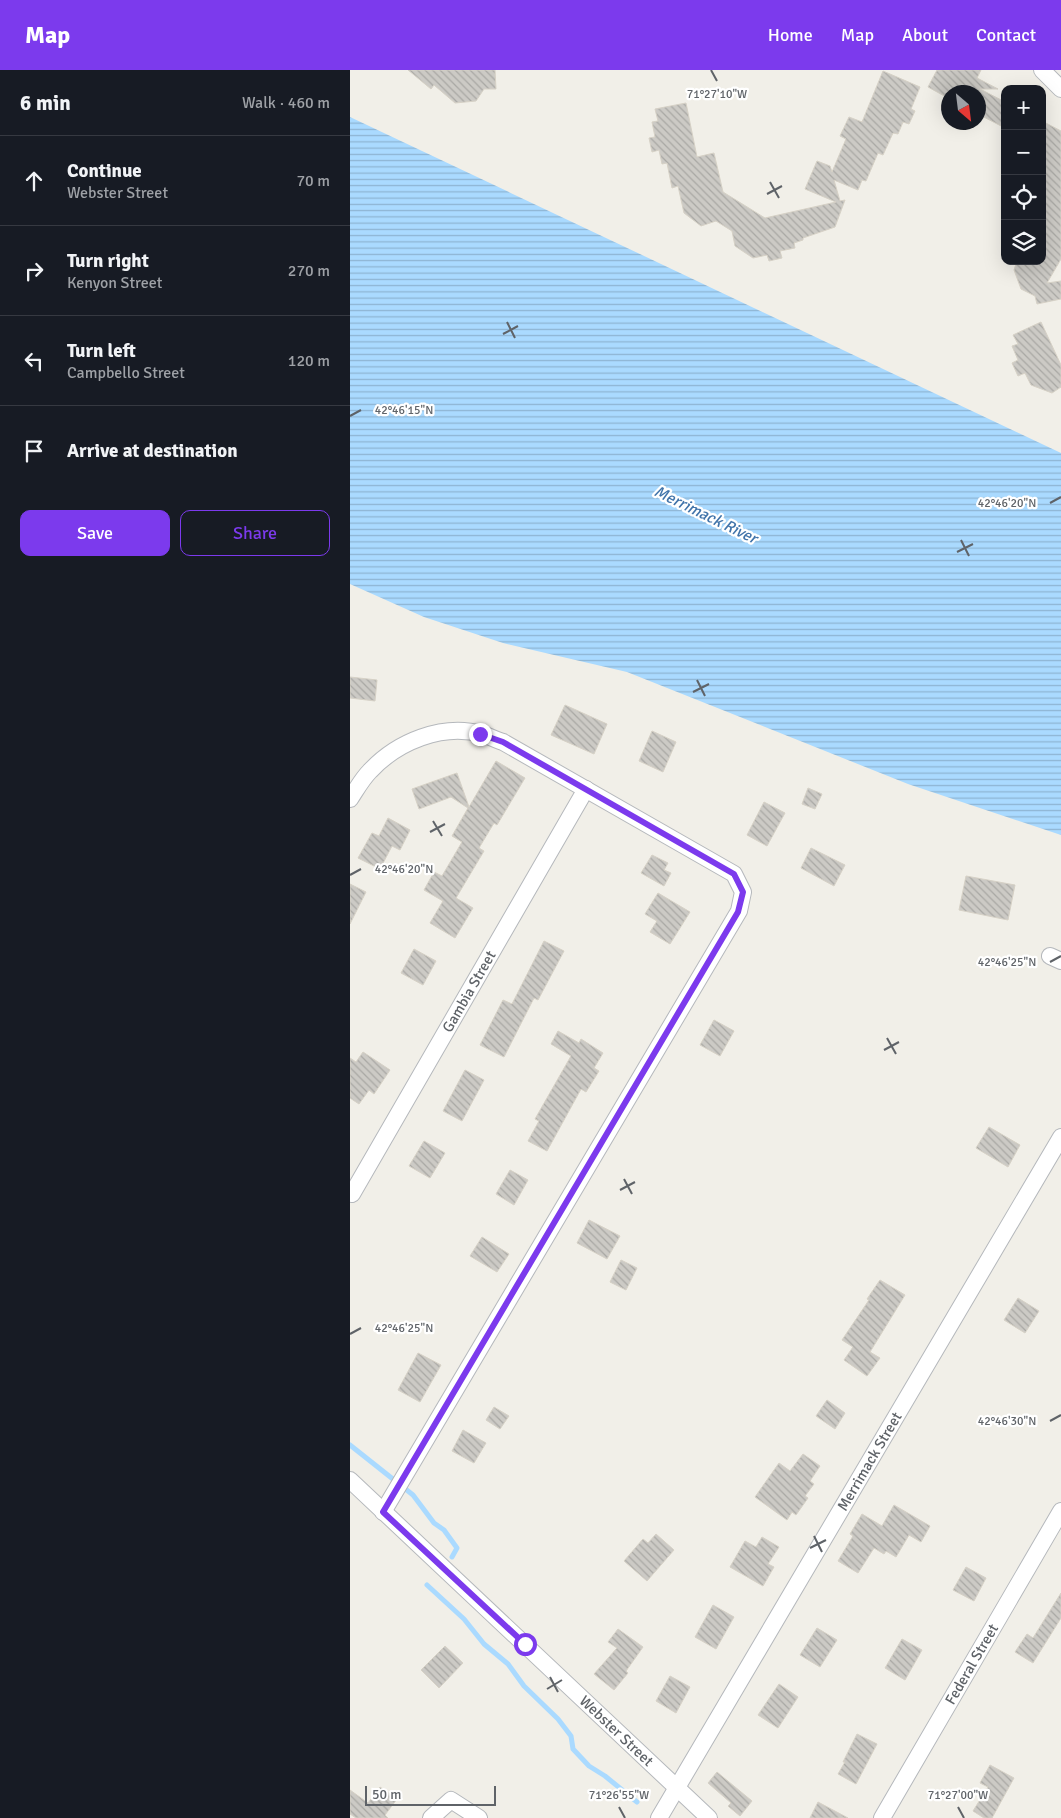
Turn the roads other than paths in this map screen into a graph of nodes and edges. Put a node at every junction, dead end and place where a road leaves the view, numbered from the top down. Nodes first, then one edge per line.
1 (1042, 70) edge
2 (1061, 89) edge
3 (586, 789) junction
4 (350, 799) edge
5 (1061, 1137) edge
6 (352, 1194) dead end
7 (350, 1480) edge
8 (383, 1512) junction
9 (1061, 1512) edge
10 (677, 1787) junction
11 (430, 1818) edge
12 (479, 1818) edge
13 (659, 1818) edge
14 (710, 1818) edge
15 (882, 1818) edge

1 - 2 street
3 - 4 street
3 - 6 street, Gambia Street
3 - 8 street
5 - 10 street, Merrimack Street
7 - 8 street, Webster Street
8 - 10 street, Webster Street
9 - 15 street, Federal Street
10 - 13 street, Merrimack Street
10 - 14 street, Webster Street
11 - 12 street

